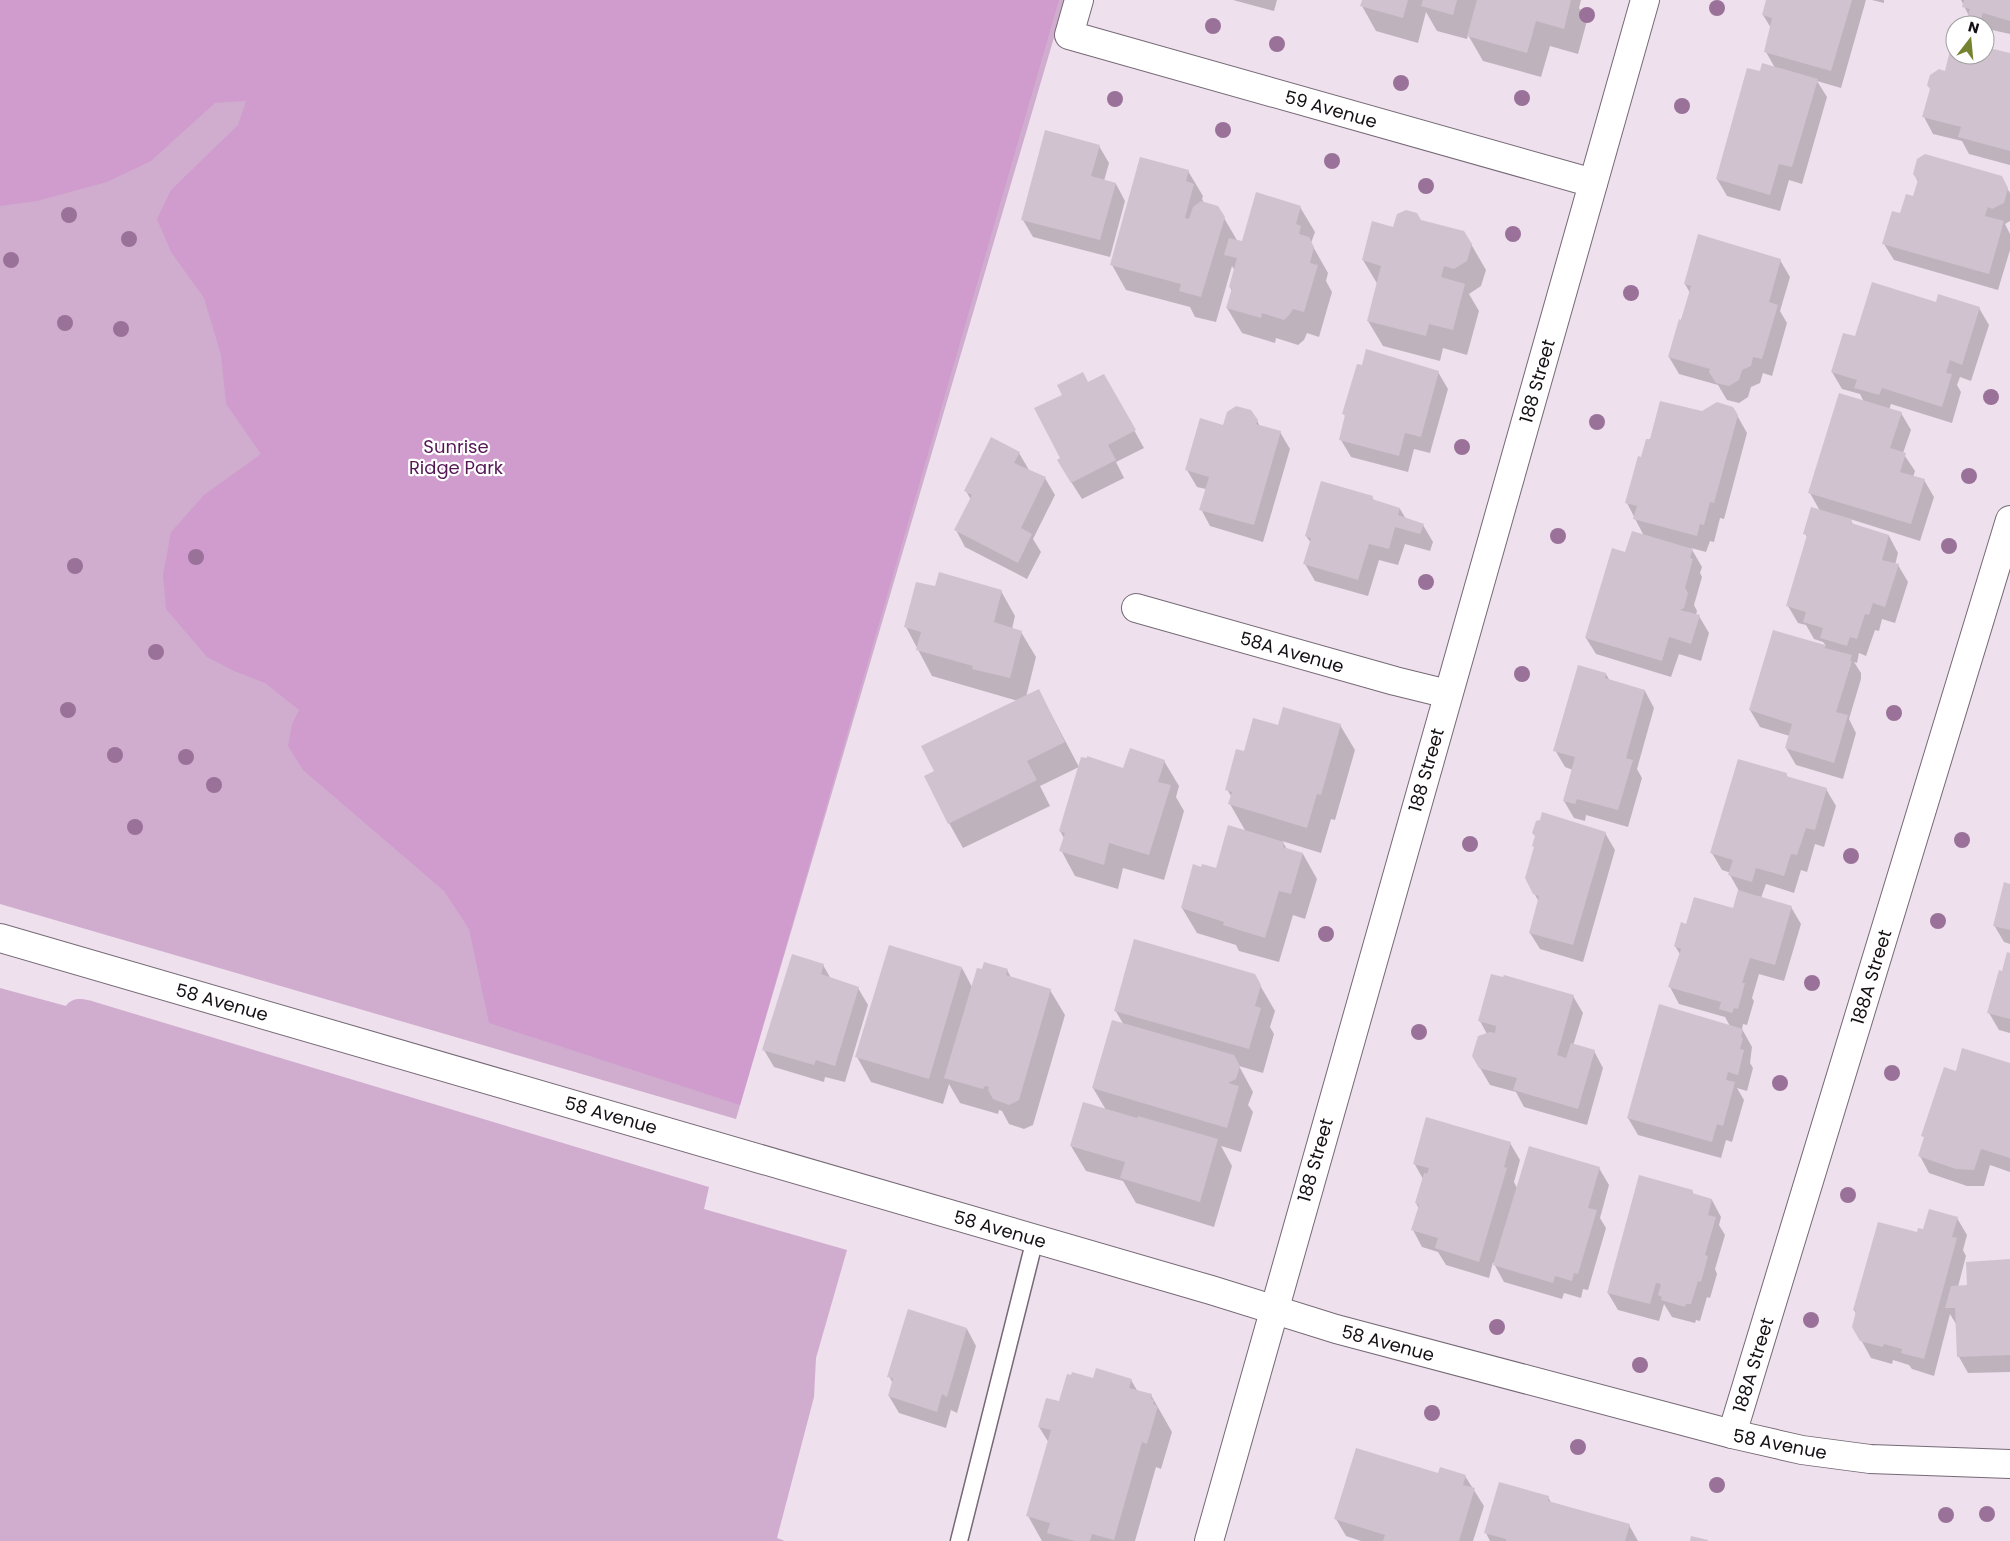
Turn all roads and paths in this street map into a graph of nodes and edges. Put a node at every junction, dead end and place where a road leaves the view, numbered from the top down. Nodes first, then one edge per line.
1 (1079, 0) edge
2 (1645, 0) edge
3 (1593, 183) junction
4 (2010, 520) edge
5 (1136, 608) dead end
6 (1448, 694) junction
7 (0, 938) edge
8 (1035, 1239) junction
9 (1274, 1309) junction
10 (1732, 1434) junction
11 (2010, 1464) edge
12 (959, 1541) edge
13 (1209, 1541) edge

1 - 3 street, 59 Avenue
2 - 3 street, 188 Street
3 - 6 street, 188 Street
4 - 10 street, 188A Street
5 - 6 street, 58A Avenue
6 - 9 street, 188 Street
7 - 8 street, 58 Avenue
8 - 9 street, 58 Avenue
8 - 12 lane
9 - 10 street, 58 Avenue
9 - 13 street, 188 Street
10 - 11 street, 58 Avenue

